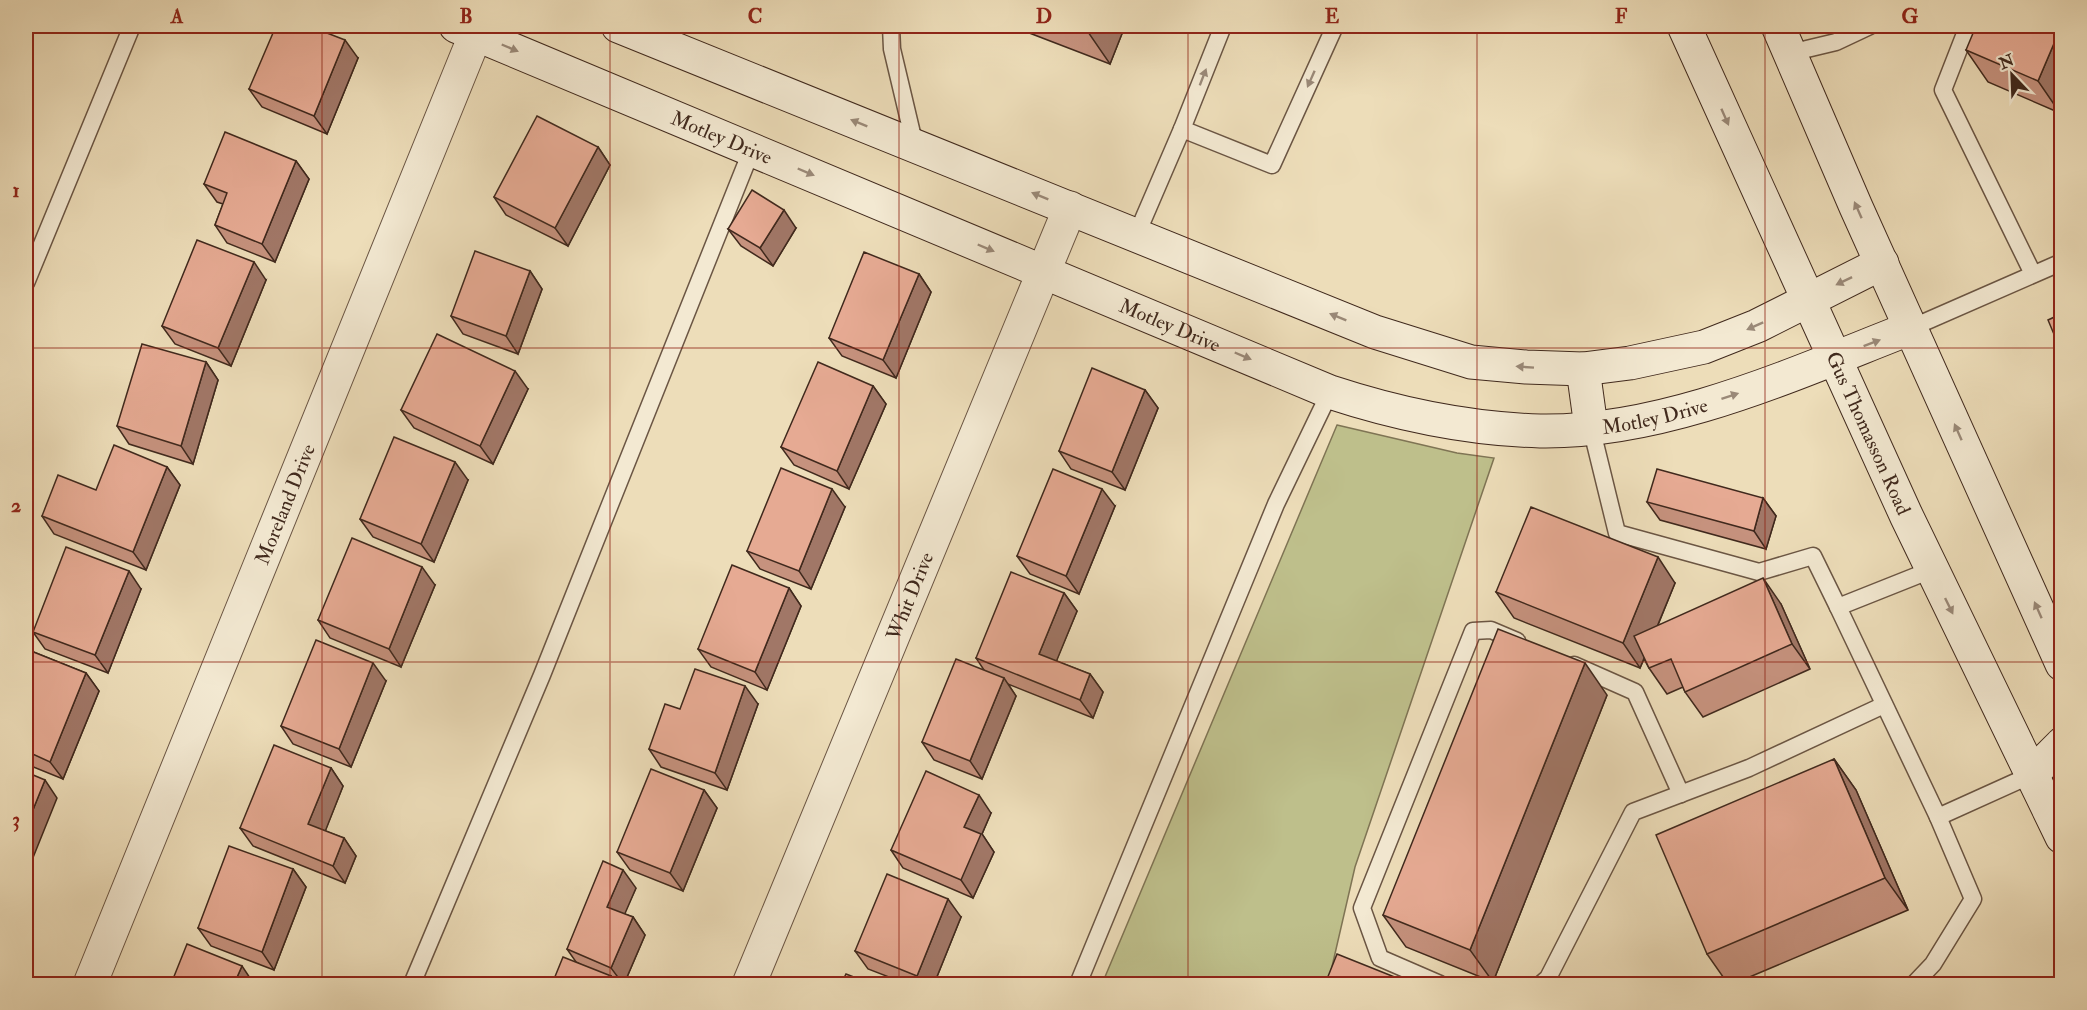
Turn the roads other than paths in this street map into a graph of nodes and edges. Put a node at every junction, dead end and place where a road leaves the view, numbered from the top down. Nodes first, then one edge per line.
1 (132, 26) edge
2 (618, 26) edge
3 (891, 26) edge
4 (1223, 26) edge
5 (1335, 26) edge
6 (1684, 26) edge
7 (1870, 26) edge
8 (1968, 26) edge
9 (470, 28) edge
10 (667, 35) edge
11 (1784, 39) edge
12 (1182, 129) junction
13 (915, 146) junction
14 (752, 149) junction
15 (1070, 208) junction
16 (1136, 236) junction
17 (2061, 262) edge
18 (1882, 263) junction
19 (1044, 272) junction
20 (2033, 274) junction
21 (26, 283) edge
22 (1807, 300) junction
23 (1911, 328) junction
24 (1833, 358) junction
25 (1584, 369) junction
26 (1330, 392) junction
27 (1591, 427) junction
28 (1931, 570) junction
29 (1838, 607) junction
30 (1532, 647) edge
31 (1563, 661) edge
32 (2061, 664) edge
33 (1884, 705) junction
34 (2061, 744) edge
35 (2046, 773) edge
36 (1681, 794) junction
37 (1938, 817) junction
38 (2061, 837) edge
39 (90, 984) edge
40 (412, 984) edge
41 (749, 984) edge
42 (1078, 984) edge
43 (1440, 984) edge
44 (1541, 984) edge
45 (1914, 984) edge

1 - 21 lane
2 - 10 main road
3 - 13 lane
12 -> 4 lane
5 -> 12 lane
6 -> 22 main road, Gus Thomasson Road
7 - 11 lane
8 - 20 lane
9 -> 14 main road, Motley Drive
9 - 39 main road, Moreland Drive
13 -> 10 main road
18 -> 11 main road
12 - 16 lane
15 -> 13 main road
14 -> 19 main road, Motley Drive
14 - 40 lane
15 - 16 main road
15 - 19 main road, Whit Drive
25 -> 16 main road
17 - 20 lane
18 -> 22 main road
18 - 23 main road
19 -> 26 main road, Motley Drive
19 - 41 main road, Whit Drive
20 - 23 lane
22 - 24 main road, Gus Thomasson Road
22 -> 25 main road
24 -> 23 main road, Motley Drive
32 -> 23 main road
27 -> 24 main road, Motley Drive
24 - 28 main road, Gus Thomasson Road
25 - 27 main road
26 - 27 main road, Motley Drive
26 - 42 lane
27 - 29 lane
28 - 29 lane
28 -> 35 main road, Gus Thomasson Road
29 - 33 lane
30 - 43 lane
31 - 36 lane
33 - 36 lane
33 - 37 lane
34 - 35 main road
35 - 37 lane
35 - 38 main road, Gus Thomasson Road
36 - 44 lane
37 - 45 lane

